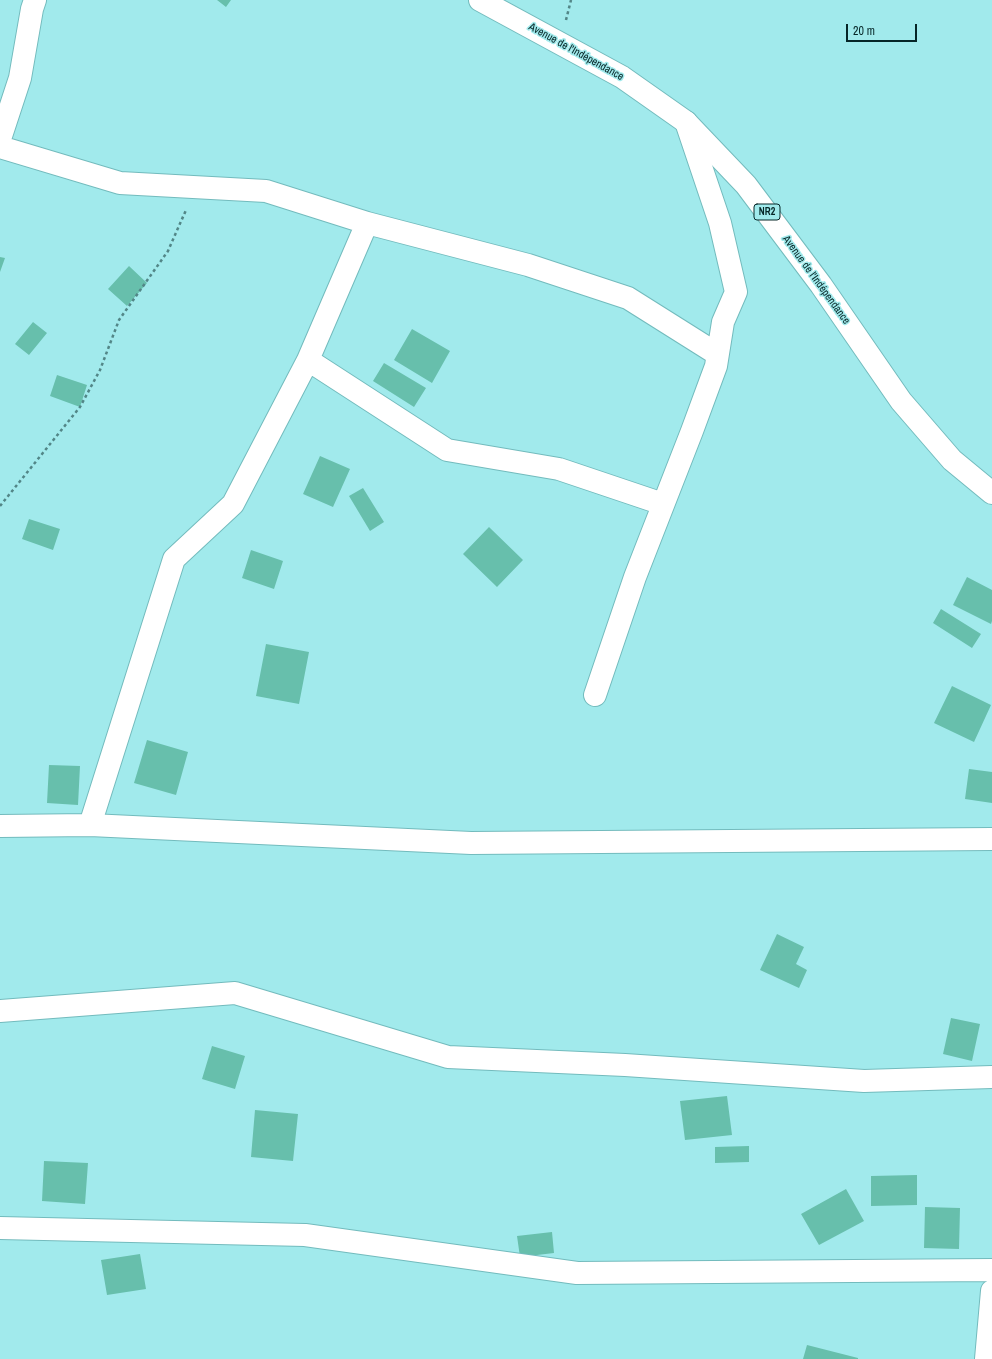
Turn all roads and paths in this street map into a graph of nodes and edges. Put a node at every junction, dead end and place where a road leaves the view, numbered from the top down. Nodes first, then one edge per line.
1 (35, 0) edge
2 (480, 0) edge
3 (686, 122) junction
4 (0, 139) edge
5 (0, 147) edge
6 (196, 187) junction
7 (367, 223) junction
8 (718, 354) junction
9 (308, 360) junction
10 (992, 493) edge
11 (663, 504) junction
12 (0, 506) edge
13 (594, 694) dead end
14 (90, 825) junction
15 (0, 826) edge
16 (992, 839) edge
17 (0, 1011) edge
18 (992, 1077) edge
19 (0, 1228) edge
20 (992, 1270) edge
21 (992, 1291) edge
22 (986, 1359) edge

1 - 4 main road
2 - 3 main road, Avenue de l'Indépendance / NR2
3 - 8 main road
3 - 10 main road, Avenue de l'Indépendance / NR2
5 - 6 main road
6 - 7 main road
6 - 12 path
7 - 8 main road
7 - 9 main road
8 - 11 main road
9 - 11 main road
9 - 14 main road
11 - 13 main road
14 - 15 main road
14 - 16 main road
17 - 18 main road
19 - 20 main road
21 - 22 main road

